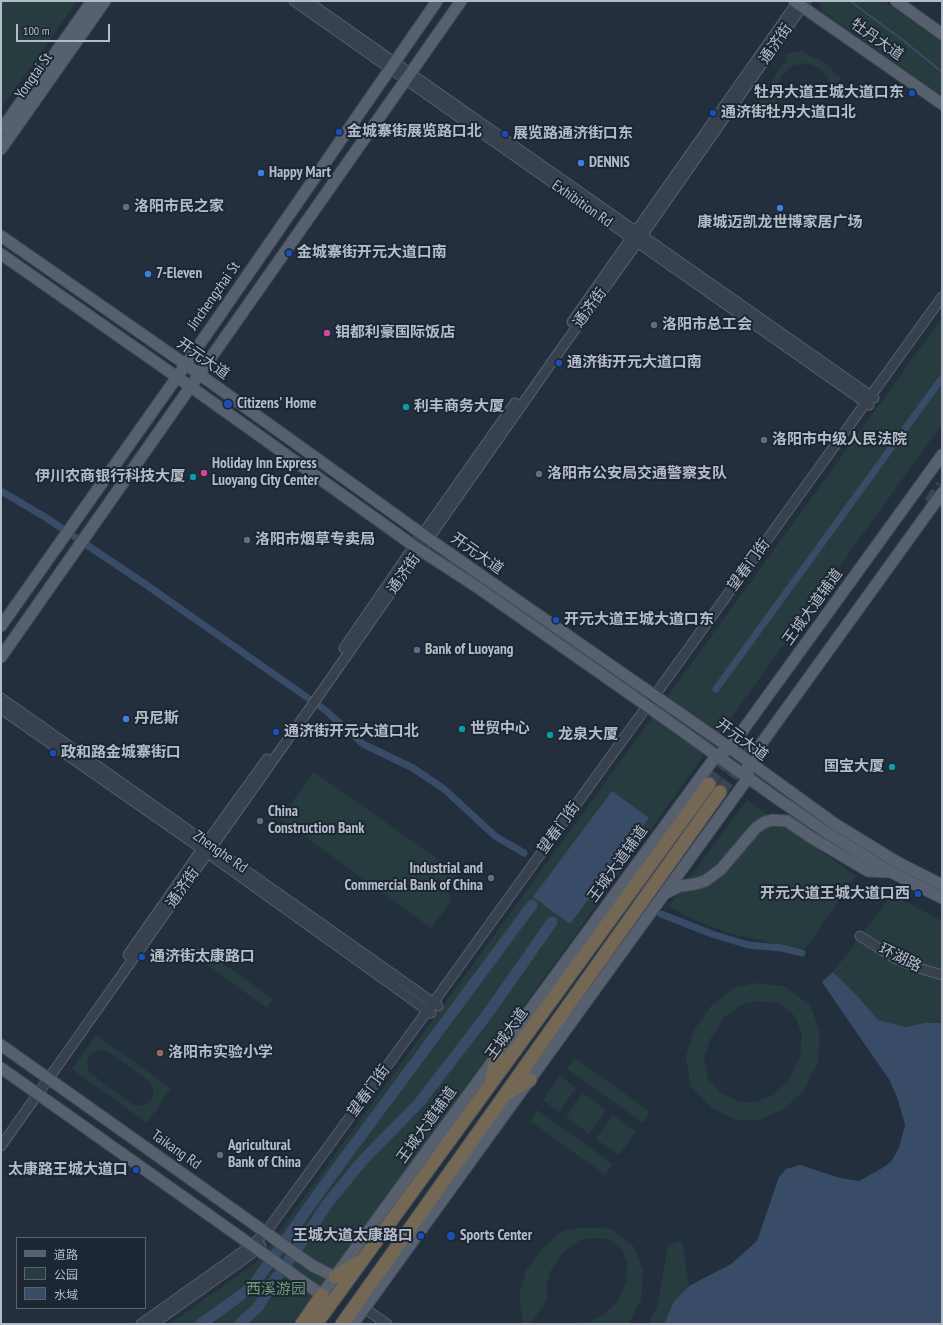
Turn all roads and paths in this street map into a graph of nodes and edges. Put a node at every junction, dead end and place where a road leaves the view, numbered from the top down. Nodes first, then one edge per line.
1 (92, 1) edge
2 (105, 1) edge
3 (294, 1) edge
4 (307, 1) edge
5 (437, 1) edge
6 (461, 1) edge
7 (896, 1) edge
8 (800, 2) edge
9 (942, 34) edge
10 (392, 65) junction
11 (408, 76) junction
12 (942, 104) edge
13 (1, 130) edge
14 (1, 149) edge
15 (1, 236) edge
16 (636, 238) junction
17 (1, 254) edge
18 (942, 297) edge
19 (942, 308) edge
20 (185, 364) junction
21 (200, 374) junction
22 (177, 377) junction
23 (191, 387) junction
24 (870, 401) junction
25 (942, 455) edge
26 (942, 493) edge
27 (426, 537) junction
28 (417, 548) junction
29 (1, 626) edge
30 (1, 657) edge
31 (1, 698) edge
32 (657, 698) junction
33 (650, 708) junction
34 (1, 709) edge
35 (730, 748) junction
36 (716, 756) junction
37 (748, 762) junction
38 (748, 778) junction
39 (709, 784) tunnel mouth
40 (720, 792) tunnel mouth
41 (207, 848) junction
42 (892, 872) junction
43 (942, 885) edge
44 (664, 894) junction
45 (942, 898) edge
46 (860, 936) dead end
47 (942, 975) edge
48 (433, 1008) junction
49 (1, 1046) edge
50 (497, 1055) junction
51 (1, 1068) edge
52 (46, 1078) junction
53 (530, 1080) junction
54 (491, 1084) junction
55 (35, 1093) junction
56 (505, 1095) junction
57 (1, 1137) edge
58 (1, 1146) edge
59 (272, 1237) junction
60 (254, 1247) junction
61 (363, 1259) junction
62 (335, 1277) junction
63 (327, 1299) junction
64 (361, 1305) junction
65 (141, 1324) edge
66 (153, 1324) edge
67 (298, 1324) edge
68 (302, 1324) edge
69 (316, 1324) edge
70 (342, 1324) edge
71 (353, 1324) edge
72 (387, 1324) edge

1 - 13 main road, Yongtai St
2 - 14 main road, Yongtai St
3 - 10 street, Exhibition Rd
4 - 10 street, Exhibition Rd
5 - 10 main road, Jinchengzhai St
6 - 11 main road
7 - 9 main road
8 - 12 main road, 牡丹大道
8 - 16 street, 通济街
10 - 11 street, Exhibition Rd
10 - 20 main road, Jinchengzhai St
11 - 16 street, Exhibition Rd
11 - 21 main road
15 - 20 main road, 开元大道
16 - 24 street, Exhibition Rd
16 - 27 street, 通济街
17 - 22 main road, 开元大道
18 - 24 street, 望春门街
19 - 24 street, 望春门街
20 - 21 main road, 开元大道
20 - 22 main road, Jinchengzhai St
21 - 23 main road
21 - 27 main road, 开元大道
22 - 23 main road, 开元大道
22 - 29 main road, Jinchengzhai St
23 - 28 main road, 开元大道
23 - 30 main road
24 - 32 street, 望春门街
25 - 35 main road, 王城大道辅道
26 - 37 main road
27 - 28 street, 通济街
27 - 32 main road, 开元大道
28 - 33 main road, 开元大道
28 - 41 street, 通济街
31 - 41 street, Zhenghe Rd
32 - 33 street, 望春门街
32 - 35 main road, 开元大道
33 - 36 main road, 开元大道
33 - 48 street, 望春门街
34 - 41 street, Zhenghe Rd
35 - 36 main road, 王城大道辅道
35 - 37 main road, 开元大道
36 - 38 main road, 开元大道
36 - 50 main road, 王城大道辅道
37 - 38 main road
37 - 43 main road, 开元大道
38 - 42 main road, 开元大道
38 - 44 main road
39 - 54 highway, 王城大道
40 - 56 highway
41 - 48 street, Zhenghe Rd
41 - 52 street, 通济街
42 - 44 main road
42 - 45 main road, 开元大道
44 - 53 main road
46 - 47 street, 环湖路
48 - 59 street, 望春门街
49 - 52 main road, Taikang Rd
50 - 54 highway
50 - 62 main road, 王城大道辅道
51 - 55 main road
52 - 55 street, 通济街
52 - 59 main road, Taikang Rd
53 - 56 highway
53 - 64 main road
54 - 61 highway, 王城大道
55 - 57 street, 通济街
55 - 58 street, 通济街
55 - 60 main road
56 - 64 highway
59 - 60 street, 望春门街
59 - 62 main road, Taikang Rd
60 - 63 main road
60 - 65 street, 望春门街
60 - 66 street, 望春门街
61 - 62 highway
61 - 63 highway, 王城大道
62 - 63 main road, 王城大道辅道
63 - 67 main road, 王城大道辅道
63 - 68 highway
63 - 69 highway
64 - 70 highway
64 - 71 main road
64 - 72 street

